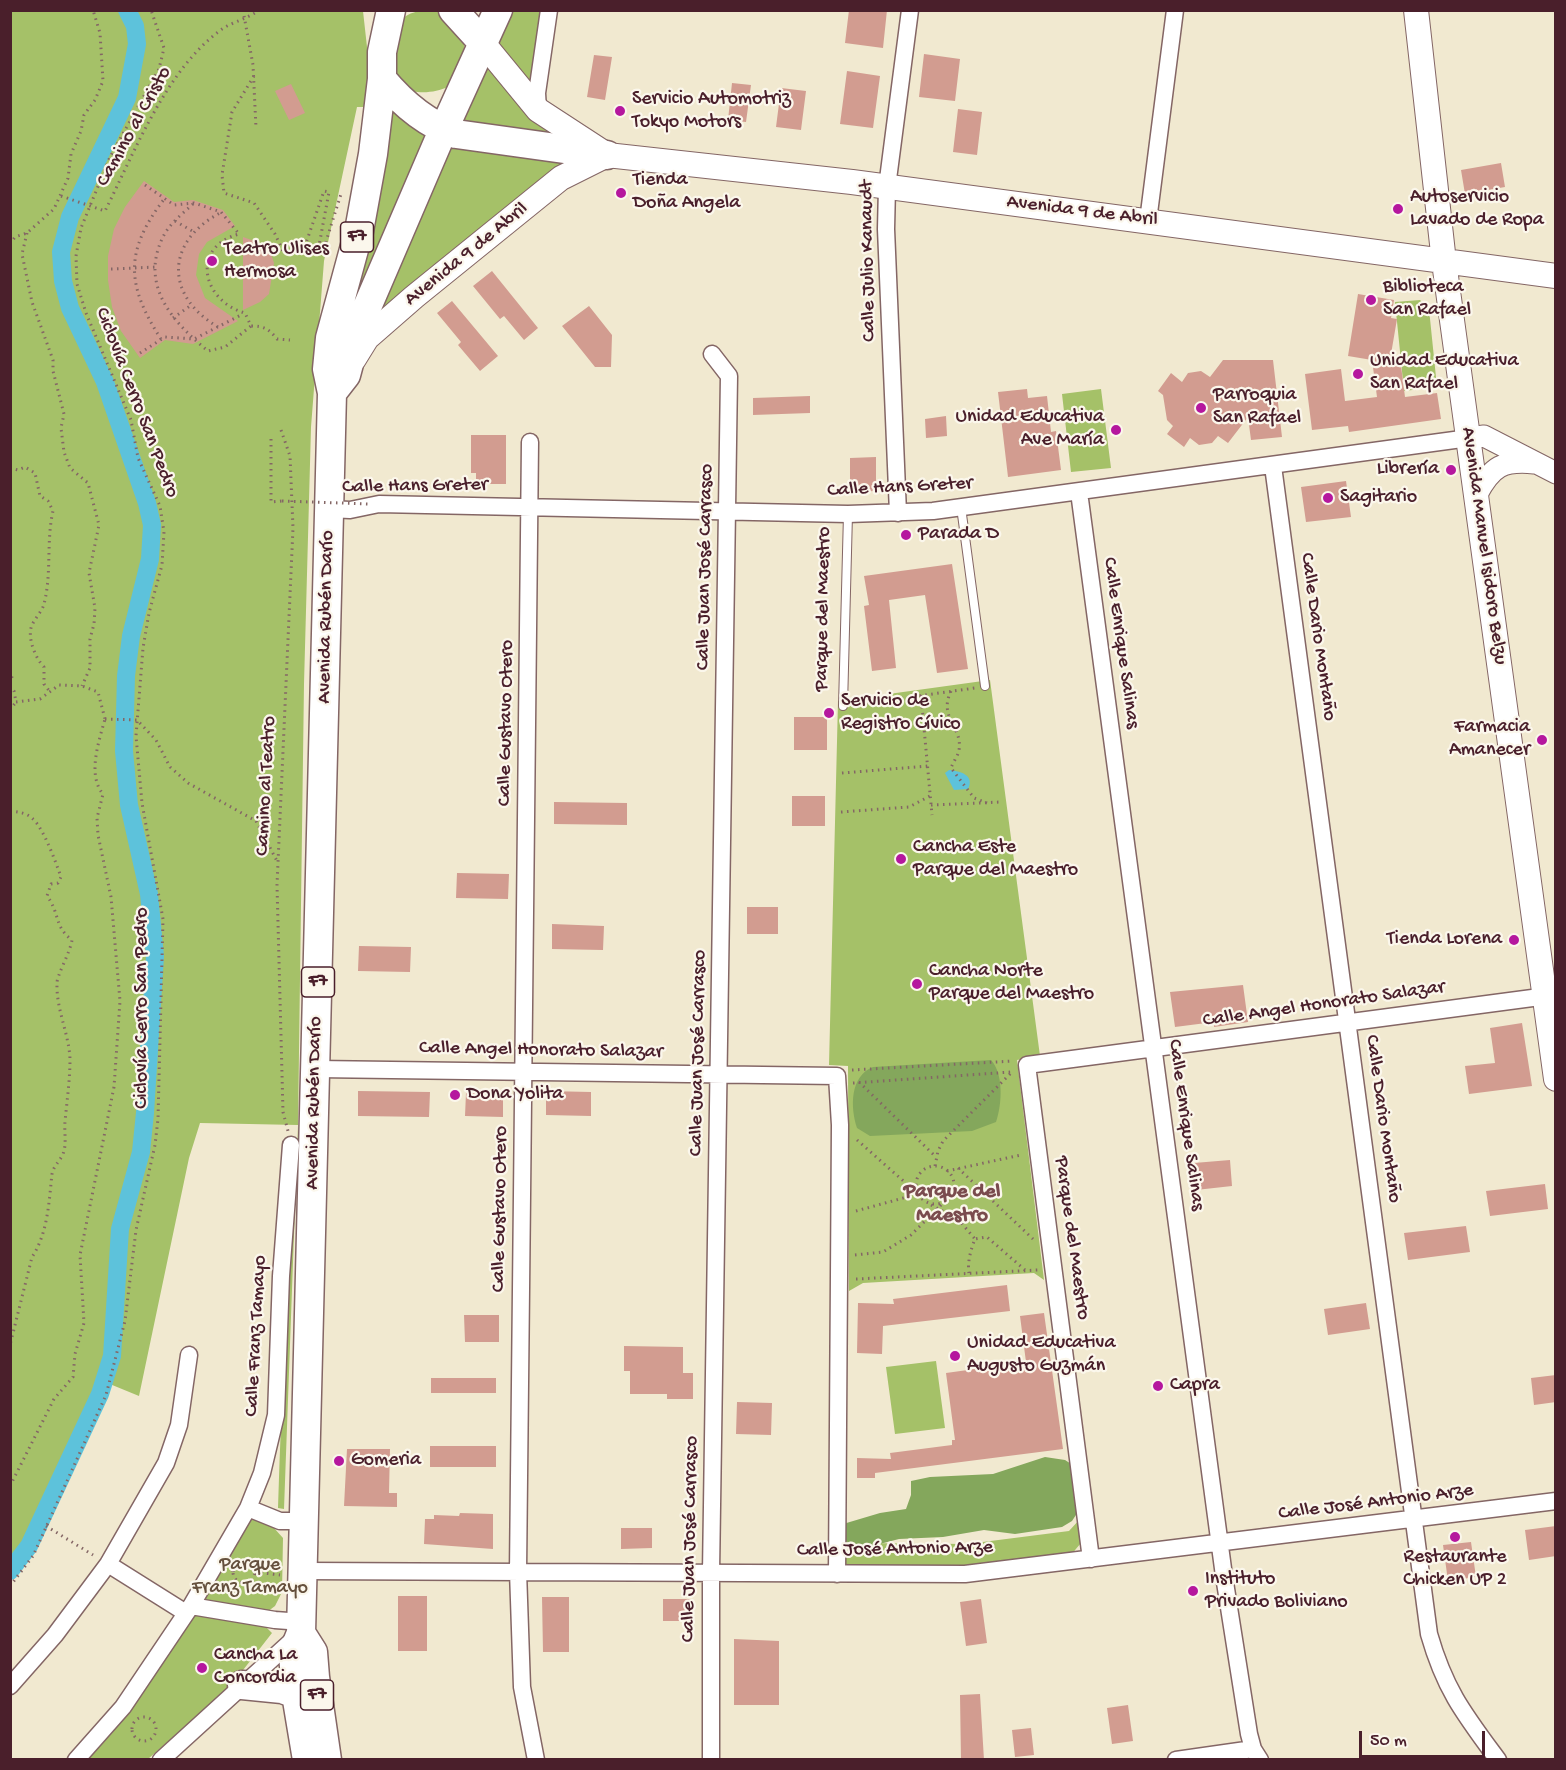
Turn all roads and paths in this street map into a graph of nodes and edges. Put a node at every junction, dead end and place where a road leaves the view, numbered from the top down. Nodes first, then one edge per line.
1 (93, 10) edge
2 (151, 10) edge
3 (243, 10) edge
4 (259, 10) edge
5 (498, 10) edge
6 (549, 10) edge
7 (910, 10) edge
8 (1175, 10) edge
9 (1417, 11) edge
10 (456, 12) edge
11 (393, 13) edge
12 (246, 20) junction
13 (483, 43) junction
14 (254, 75) junction
15 (382, 79) junction
16 (538, 110) junction
17 (256, 128) dead end
18 (444, 130) junction
19 (607, 155) junction
20 (145, 185) dead end
21 (344, 186) dead end
22 (887, 187) junction
23 (62, 196) junction
24 (165, 198) junction
25 (194, 203) junction
26 (90, 206) junction
27 (221, 212) junction
28 (175, 221) junction
29 (1148, 221) junction
30 (194, 232) junction
31 (27, 233) junction
32 (10, 244) edge
33 (1444, 262) junction
34 (156, 267) junction
35 (111, 269) dead end
36 (133, 269) junction
37 (1556, 276) edge
38 (190, 306) junction
39 (245, 313) junction
40 (173, 318) junction
41 (250, 326) junction
42 (218, 327) junction
43 (160, 339) junction
44 (194, 339) junction
45 (290, 340) dead end
46 (140, 352) dead end
47 (712, 354) dead end
48 (339, 384) junction
49 (281, 430) dead end
50 (1468, 438) junction
51 (272, 439) dead end
52 (530, 442) dead end
53 (1537, 464) junction
54 (1273, 466) junction
55 (10, 468) edge
56 (1556, 473) edge
57 (1079, 492) junction
58 (1477, 494) junction
59 (369, 504) dead end
60 (531, 507) junction
61 (961, 507) junction
62 (329, 509) junction
63 (728, 511) junction
64 (898, 513) junction
65 (848, 514) junction
66 (10, 672) edge
67 (10, 684) edge
68 (82, 686) junction
69 (985, 686) joint
70 (951, 691) junction
71 (50, 692) junction
72 (921, 695) junction
73 (15, 702) junction
74 (843, 706) joint
75 (10, 710) edge
76 (106, 719) junction
77 (138, 720) junction
78 (928, 766) junction
79 (842, 773) dead end
80 (930, 796) junction
81 (987, 802) junction
82 (1000, 802) dead end
83 (931, 805) junction
84 (10, 811) edge
85 (842, 812) dead end
86 (932, 815) dead end
87 (278, 863) junction
88 (1550, 995) edge
89 (1348, 1023) junction
90 (1154, 1049) junction
91 (1019, 1068) junction
92 (317, 1069) junction
93 (524, 1071) junction
94 (720, 1076) junction
95 (837, 1076) junction
96 (1556, 1079) edge
97 (859, 1082) junction
98 (840, 1125) junction
99 (291, 1145) joint
100 (1038, 1152) junction
101 (936, 1157) junction
102 (935, 1167) junction
103 (958, 1168) junction
104 (947, 1171) junction
105 (918, 1194) junction
106 (944, 1202) junction
107 (927, 1203) junction
108 (938, 1209) junction
109 (839, 1216) junction
110 (975, 1239) junction
111 (839, 1257) junction
112 (1054, 1264) junction
113 (1025, 1270) junction
114 (969, 1273) junction
115 (838, 1280) junction
116 (10, 1345) edge
117 (189, 1355) dead end
118 (10, 1486) edge
119 (1556, 1501) edge
120 (248, 1508) junction
121 (1415, 1519) junction
122 (304, 1521) junction
123 (46, 1526) junction
124 (1220, 1544) junction
125 (1091, 1559) junction
126 (108, 1564) junction
127 (518, 1571) junction
128 (255, 1572) junction
129 (711, 1572) junction
130 (293, 1573) junction
131 (837, 1574) junction
132 (10, 1586) edge
133 (188, 1610) junction
134 (301, 1627) junction
135 (242, 1685) junction
136 (10, 1686) edge
137 (296, 1694) junction
138 (155, 1725) joint
139 (1257, 1754) edge
140 (76, 1760) edge
141 (161, 1760) edge
142 (307, 1760) edge
143 (327, 1760) edge
144 (536, 1760) edge
145 (711, 1760) edge
146 (1176, 1760) edge
147 (1238, 1760) edge
148 (1498, 1760) edge

1 - 23 path
2 - 26 path, Ciclovía Cerro San Pedro
3 - 12 path
4 - 12 path, Camino al Cristo
5 - 13 highway
6 - 16 street
7 - 22 street, Calle Julio Kanaudt
8 - 29 street
9 - 33 main road, Avenida Manuel Isidoro Belzu
10 - 13 highway
11 - 15 highway, F7
12 - 14 path
12 - 26 path, Camino al Cristo
13 - 16 main road, Avenida 9 de Abril
13 - 18 highway, F7
14 - 17 path
14 - 21 path
15 - 18 highway
15 - 48 highway, Avenida Rubén Darío / F7
16 - 19 main road, Avenida 9 de Abril
18 - 19 highway
18 - 48 highway, Avenida Rubén Darío / F7
19 - 22 main road, Avenida 9 de Abril
19 - 48 main road, Avenida 9 de Abril / F7
20 - 24 path
22 - 29 main road, Avenida 9 de Abril
22 - 64 street, Calle Julio Kanaudt
23 - 26 path, Camino al Cristo
23 - 31 path
24 - 25 path
24 - 36 path
25 - 27 path
25 - 28 path
26 - 77 path, Ciclovía Cerro San Pedro
27 - 30 path
27 - 39 path
28 - 30 path
28 - 34 path
29 - 33 main road, Avenida 9 de Abril
30 - 38 path
31 - 32 path
31 - 68 path
33 - 37 main road, Avenida 9 de Abril
33 - 50 main road, Avenida Manuel Isidoro Belzu
34 - 36 path
34 - 40 path
35 - 36 path
36 - 43 path
38 - 40 path
38 - 42 path
39 - 41 path
39 - 42 path
40 - 44 path
41 - 44 path
41 - 45 path
42 - 44 path
43 - 44 path
43 - 46 path
47 - 63 street, Calle Juan José Carrasco
48 - 62 highway, Avenida Rubén Darío / F7
49 - 87 path, Camino al Teatro
50 - 53 street
50 - 54 street, Calle Hans Greter
50 - 58 main road, Avenida Manuel Isidoro Belzu
51 - 59 path, bridge
52 - 60 street, Calle Gustavo Otero
53 - 56 street
53 - 58 street
54 - 57 street, Calle Hans Greter
54 - 89 street, Calle Dario Montaño
55 - 71 path
57 - 61 street, Calle Hans Greter
57 - 90 street, Calle Enrique Salinas
58 - 88 main road, Avenida Manuel Isidoro Belzu
60 - 62 street, Calle Hans Greter
60 - 63 street, Calle Hans Greter
60 - 93 street, Calle Gustavo Otero
61 - 64 street, Calle Hans Greter
61 - 69 lane
62 - 92 highway, Avenida Rubén Darío / F7
63 - 65 street, Calle Hans Greter
63 - 94 street, Calle Juan José Carrasco
64 - 65 street, Calle Hans Greter
65 - 74 lane, Parque del Maestro
66 - 67 path
67 - 73 path
68 - 71 path
68 - 76 path
69 - 70 path, Parque del Maestro
70 - 72 path, Parque del Maestro
70 - 81 path
71 - 73 path
72 - 74 path, Parque del Maestro
72 - 78 path
73 - 75 path
76 - 77 path
76 - 118 path
77 - 87 path
77 - 123 path, Ciclovía Cerro San Pedro
78 - 79 path
78 - 80 path
80 - 83 path
80 - 85 path
81 - 82 path
81 - 83 path
83 - 86 path
84 - 116 path
87 - 99 path, Camino al Teatro
88 - 89 street, Calle Angel Honorato Salazar
88 - 96 main road, Avenida Manuel Isidoro Belzu
89 - 90 street, Calle Angel Honorato Salazar
89 - 121 street, Calle Dario Montaño
90 - 91 street, Calle Angel Honorato Salazar
90 - 124 street, Calle Enrique Salinas
91 - 95 path
91 - 97 path
91 - 100 street, Parque del Maestro
91 - 101 path
92 - 93 street, Calle Angel Honorato Salazar
92 - 122 highway, Avenida Rubén Darío / F7
93 - 94 street, Calle Angel Honorato Salazar
93 - 127 street, Calle Gustavo Otero
94 - 95 street, Calle Angel Honorato Salazar
94 - 129 street, Calle Juan José Carrasco
95 - 97 path
95 - 98 street
97 - 101 path
98 - 105 path
98 - 109 street
99 - 120 street, Calle Franz Tamayo
100 - 103 path
100 - 112 street, Parque del Maestro
101 - 102 path
102 - 104 path
102 - 105 path
103 - 104 path
103 - 112 path
104 - 106 path
105 - 107 path
105 - 109 path
106 - 107 path
106 - 108 path
107 - 108 path
108 - 110 path
108 - 111 path
109 - 111 street
110 - 113 path
110 - 114 path
111 - 115 street
112 - 113 path
112 - 125 street, Parque del Maestro
113 - 114 path
114 - 115 path
115 - 131 street
117 - 126 street
119 - 121 street, Calle José Antonio Arze
120 - 122 street
120 - 133 street, Calle Franz Tamayo
121 - 124 street, Calle José Antonio Arze
121 - 148 street, Calle Dario Montaño
122 - 130 highway, Avenida Rubén Darío / F7
123 - 126 path
123 - 132 path, Ciclovía Cerro San Pedro
124 - 125 street, Calle José Antonio Arze
124 - 139 street, Calle Enrique Salinas
125 - 131 street, Calle José Antonio Arze
126 - 133 street
126 - 136 street
127 - 129 street, Calle José Antonio Arze
127 - 130 street, Calle José Antonio Arze
127 - 144 street, Calle Gustavo Otero
128 - 128 path
128 - 130 path
129 - 131 street, Calle José Antonio Arze
129 - 145 street, Calle Juan José Carrasco
130 - 134 highway, Avenida Rubén Darío / F7
133 - 134 street
133 - 140 street, Calle Franz Tamayo
134 - 135 street
134 - 137 highway, Avenida Rubén Darío / F7
134 - 143 highway, Avenida Rubén Darío / F7
135 - 137 highway
135 - 141 street
137 - 142 highway, Avenida Rubén Darío / F7
138 - 138 path
139 - 146 street
139 - 147 street

